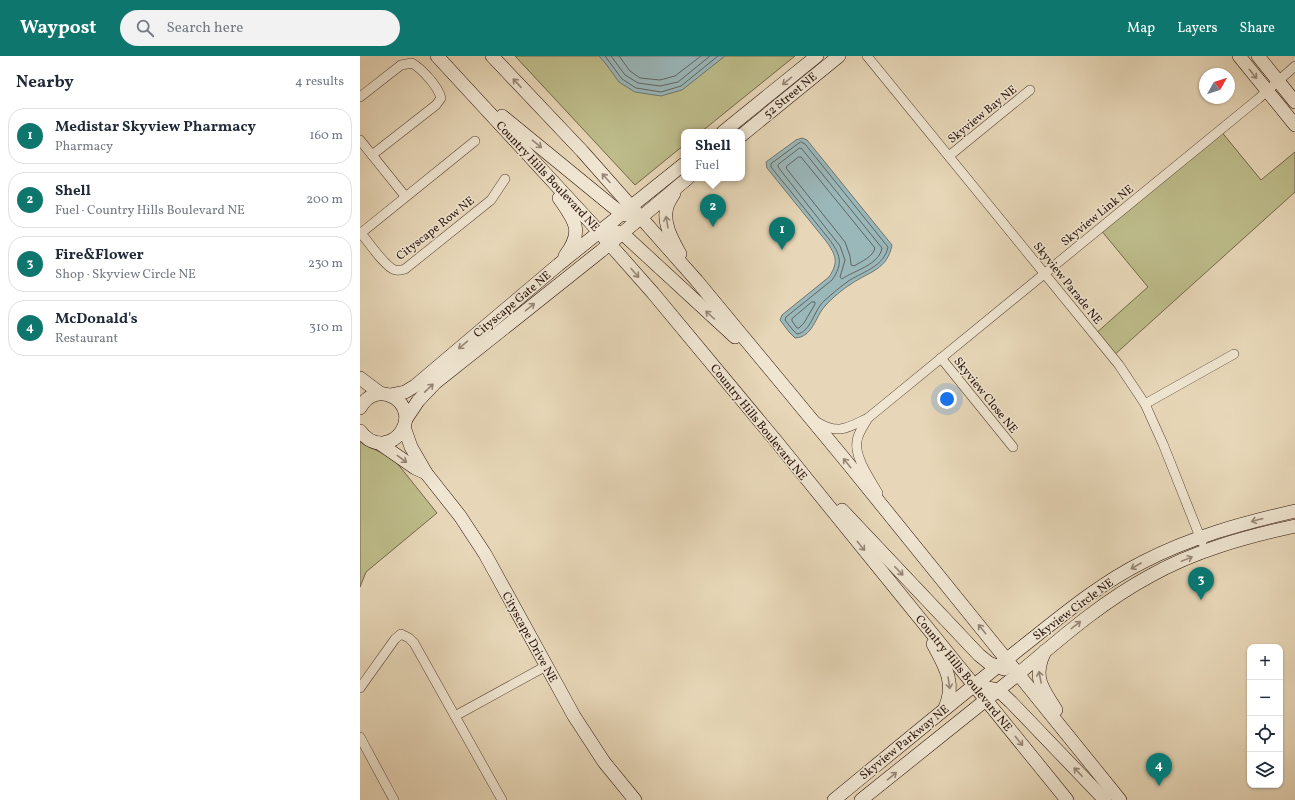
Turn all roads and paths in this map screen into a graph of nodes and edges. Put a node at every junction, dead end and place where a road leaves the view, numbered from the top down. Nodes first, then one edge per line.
1 (437, 56) edge
2 (492, 56) edge
3 (817, 56) edge
4 (839, 56) edge
5 (867, 56) edge
6 (1239, 56) edge
7 (1258, 56) edge
8 (1295, 66) edge
9 (1278, 81) junction
10 (463, 84) junction
11 (1030, 90) dead end
12 (1267, 91) junction
13 (360, 97) edge
14 (1295, 102) edge
15 (1295, 125) edge
16 (727, 129) edge
17 (745, 133) edge
18 (360, 140) edge
19 (475, 141) dead end
20 (372, 155) junction
21 (949, 156) junction
22 (533, 160) junction
23 (681, 166) edge
24 (505, 179) dead end
25 (684, 181) edge
26 (677, 187) junction
27 (405, 196) junction
28 (627, 210) junction
29 (641, 217) junction
30 (360, 232) edge
31 (600, 232) junction
32 (622, 233) junction
33 (610, 243) junction
34 (558, 266) junction
35 (1045, 274) junction
36 (697, 281) junction
37 (1234, 354) dead end
38 (941, 358) junction
39 (770, 369) junction
40 (360, 378) edge
41 (385, 394) junction
42 (1145, 404) junction
43 (360, 408) edge
44 (808, 415) junction
45 (868, 418) junction
46 (405, 423) junction
47 (360, 431) edge
48 (776, 441) junction
49 (379, 443) junction
50 (1013, 447) dead end
51 (426, 473) junction
52 (1295, 511) edge
53 (890, 515) junction
54 (1295, 526) edge
55 (1200, 537) junction
56 (1205, 552) junction
57 (914, 611) junction
58 (1046, 650) junction
59 (1002, 663) junction
60 (546, 666) junction
61 (1018, 674) junction
62 (974, 685) junction
63 (360, 688) edge
64 (998, 690) junction
65 (986, 700) junction
66 (945, 708) junction
67 (455, 716) junction
68 (360, 737) edge
69 (1078, 748) junction
70 (394, 800) edge
71 (502, 800) edge
72 (635, 800) edge
73 (834, 800) edge
74 (861, 800) edge
75 (1067, 800) edge
76 (1104, 800) edge
77 (1120, 800) edge

1 - 10 main road, Country Hills Boulevard NE
28 -> 2 main road
3 -> 16 main road, 52 Street NE
4 - 17 main road, 52 Street NE
5 - 21 street, Skyview Parade NE
6 -> 12 main road
7 - 9 main road
8 - 9 street, Skyview Link NE
9 - 12 street, Skyview Link NE
9 - 14 main road
10 - 22 main road, Country Hills Boulevard NE
10 -> 28 main road
11 - 21 street, Skyview Bay NE
12 - 15 main road
12 - 35 street, Skyview Link NE
13 - 20 street
18 - 20 street
19 - 27 street
20 - 27 street
21 - 35 street, Skyview Parade NE
22 - 31 main road, Country Hills Boulevard NE
22 - 34 main road
23 - 28 main road
24 - 30 street, Cityscape Row NE
25 - 26 main road
26 - 29 main road
36 -> 26 main road
27 - 30 street
28 - 29 main road
28 - 31 main road, Cityscape Gate NE
29 - 32 main road
29 - 36 main road
31 - 32 main road
31 - 33 main road, Country Hills Boulevard NE
31 - 34 main road, Cityscape Gate NE
32 - 33 main road
39 -> 32 main road
46 -> 33 main road, Cityscape Gate NE
33 -> 48 main road, Country Hills Boulevard NE
34 -> 41 main road, Cityscape Gate NE
35 - 38 street, Skyview Link NE
35 - 42 street, Skyview Parade NE
36 - 39 main road
37 - 42 street
38 - 45 street, Skyview Link NE
38 - 50 street, Skyview Close NE
39 - 44 main road
40 - 41 main road
41 - 43 main road, Cityscape Gate NE
41 - 46 main road, Cityscape Drive NE
42 - 55 street, Skyview Parade NE
44 - 45 street, Skyview Link NE
53 -> 44 main road
45 - 53 street, Skyview Link NE
46 - 49 main road, Cityscape Gate NE
46 - 51 main road, Cityscape Drive NE
47 - 49 main road, Cityscape Drive NE
48 -> 57 main road, Country Hills Boulevard NE
48 -> 59 main road
49 -> 51 main road, Cityscape Drive NE
51 - 60 main road, Cityscape Drive NE
52 -> 55 main road, Skyview Circle NE
59 -> 53 main road
54 - 56 main road, Skyview Circle NE
55 - 56 street, Skyview Parade NE
55 -> 59 main road, Skyview Circle NE
58 -> 56 main road, Skyview Circle NE
57 - 62 main road, Country Hills Boulevard NE
57 -> 66 main road
58 - 61 main road, Skyview Circle NE
69 -> 58 main road
59 - 61 main road
59 - 62 main road, Skyview Circle NE
60 - 67 street
60 - 72 main road, Cityscape Drive NE
61 - 64 main road, Skyview Circle NE
61 - 69 main road
62 - 64 main road
62 - 65 main road, Country Hills Boulevard NE
62 - 66 main road, Skyview Parkway NE
63 - 67 street
64 - 65 main road, Skyview Circle NE
76 -> 64 main road
74 -> 65 main road, Skyview Parkway NE
65 -> 75 main road, Country Hills Boulevard NE
66 - 73 main road, Skyview Parkway NE
67 - 71 street
68 - 70 street
69 - 77 main road

